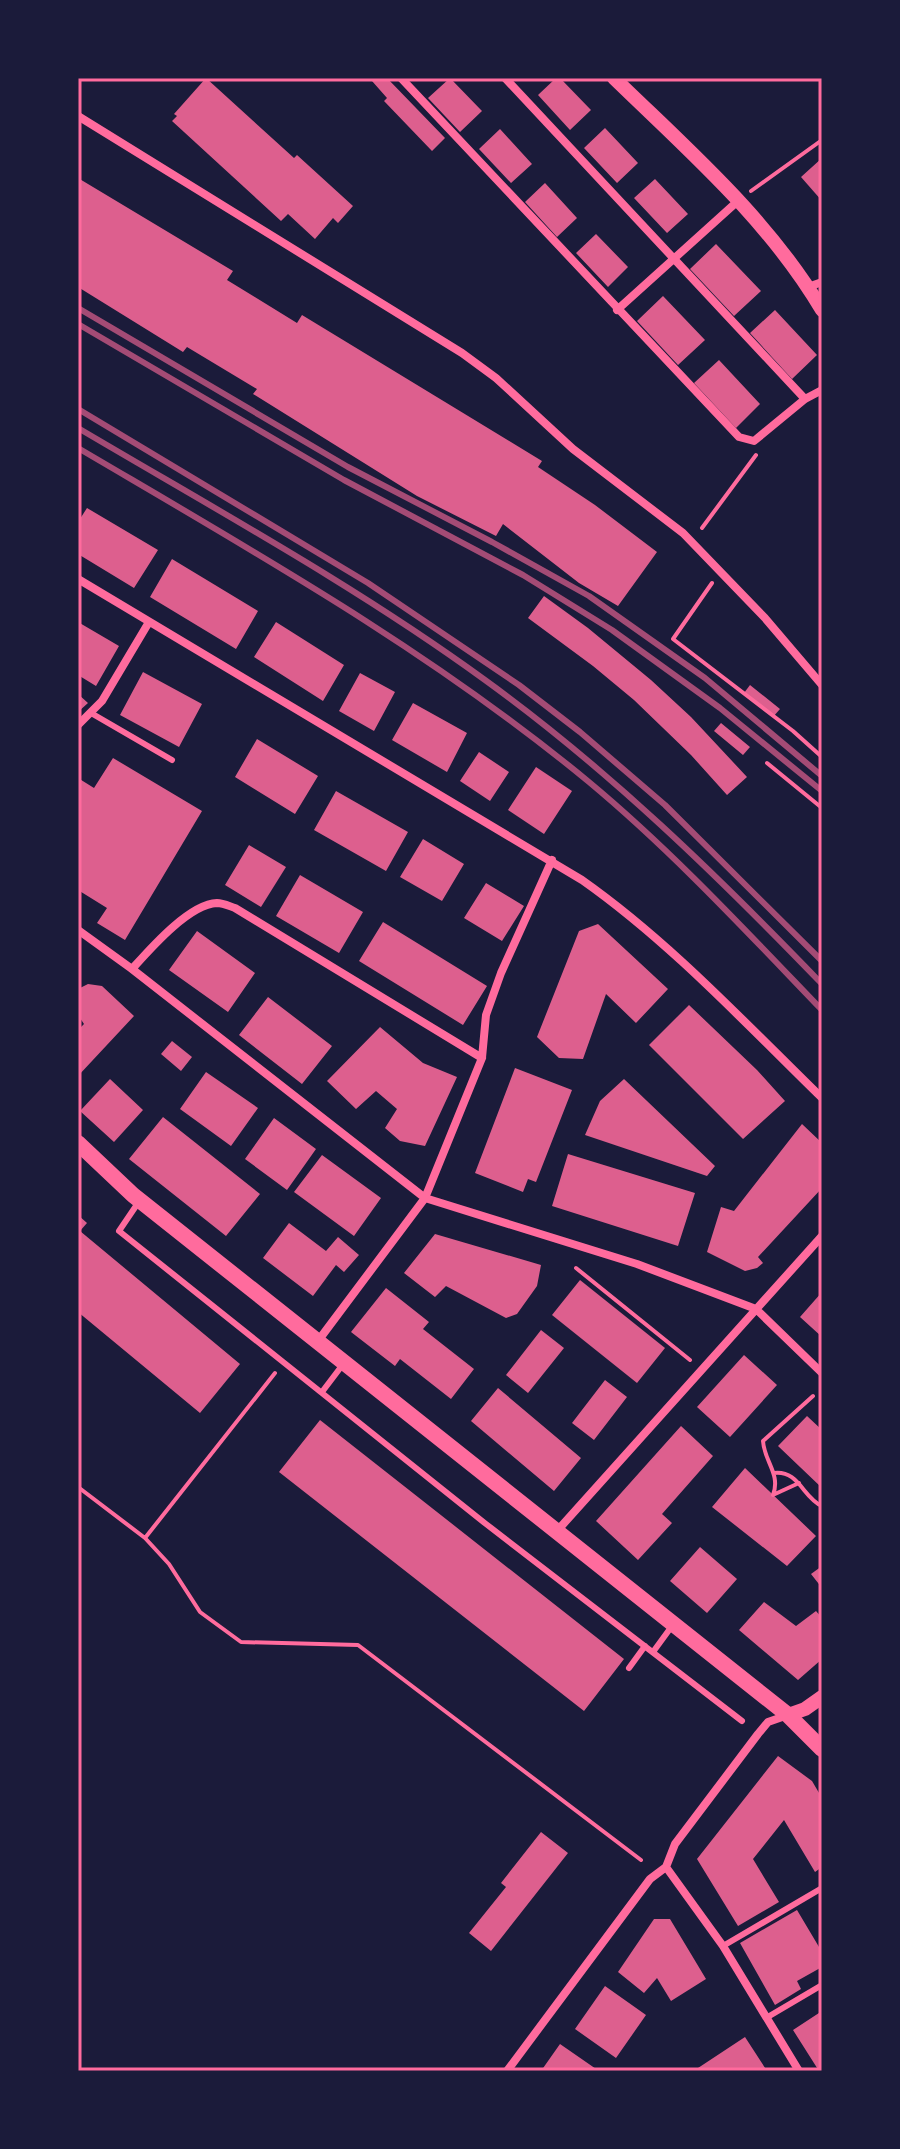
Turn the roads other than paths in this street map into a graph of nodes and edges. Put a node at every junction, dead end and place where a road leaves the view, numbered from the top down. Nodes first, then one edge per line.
1 (401, 78) edge
2 (505, 78) edge
3 (614, 78) edge
4 (78, 116) edge
5 (739, 199) junction
6 (671, 259) junction
7 (815, 284) edge
8 (617, 310) junction
9 (822, 310) edge
10 (822, 390) edge
11 (805, 399) junction
12 (78, 579) edge
13 (149, 622) junction
14 (822, 685) edge
15 (91, 713) junction
16 (78, 725) edge
17 (172, 760) dead end
18 (552, 860) junction
19 (78, 930) edge
20 (132, 969) junction
21 (482, 1058) junction
22 (822, 1098) edge
23 (78, 1143) edge
24 (425, 1198) junction
25 (140, 1200) junction
26 (822, 1236) edge
27 (756, 1309) junction
28 (317, 1342) junction
29 (344, 1363) junction
30 (822, 1373) edge
31 (322, 1392) junction
32 (557, 1531) junction
33 (673, 1624) junction
34 (645, 1646) junction
35 (653, 1652) junction
36 (629, 1668) dead end
37 (822, 1697) edge
38 (788, 1715) junction
39 (742, 1721) dead end
40 (822, 1749) edge
41 (666, 1867) junction
42 (822, 1888) edge
43 (723, 1946) junction
44 (822, 1985) edge
45 (766, 2018) junction
46 (507, 2071) edge
47 (799, 2071) edge

1 - 8 street
2 - 6 street
3 - 5 street
4 - 14 street
5 - 6 street
5 - 7 street
6 - 8 street
6 - 11 street
7 - 9 street
8 - 11 street
10 - 11 street
12 - 13 street
13 - 15 street
13 - 18 street
15 - 16 street
15 - 17 lane
18 - 21 street
18 - 22 street
19 - 20 street
20 - 21 street
20 - 24 street
21 - 24 street
23 - 25 main road
24 - 27 street
24 - 28 street
25 - 28 main road
25 - 31 lane
26 - 27 street
27 - 30 street
27 - 32 street
28 - 29 main road
29 - 31 lane
29 - 32 main road
31 - 34 lane
32 - 33 main road
33 - 35 lane
33 - 38 main road
34 - 35 lane
34 - 36 lane
35 - 39 lane
37 - 38 street
38 - 40 main road
38 - 41 street
41 - 43 street
41 - 46 street
42 - 43 lane
43 - 45 street
44 - 45 lane
45 - 47 street

